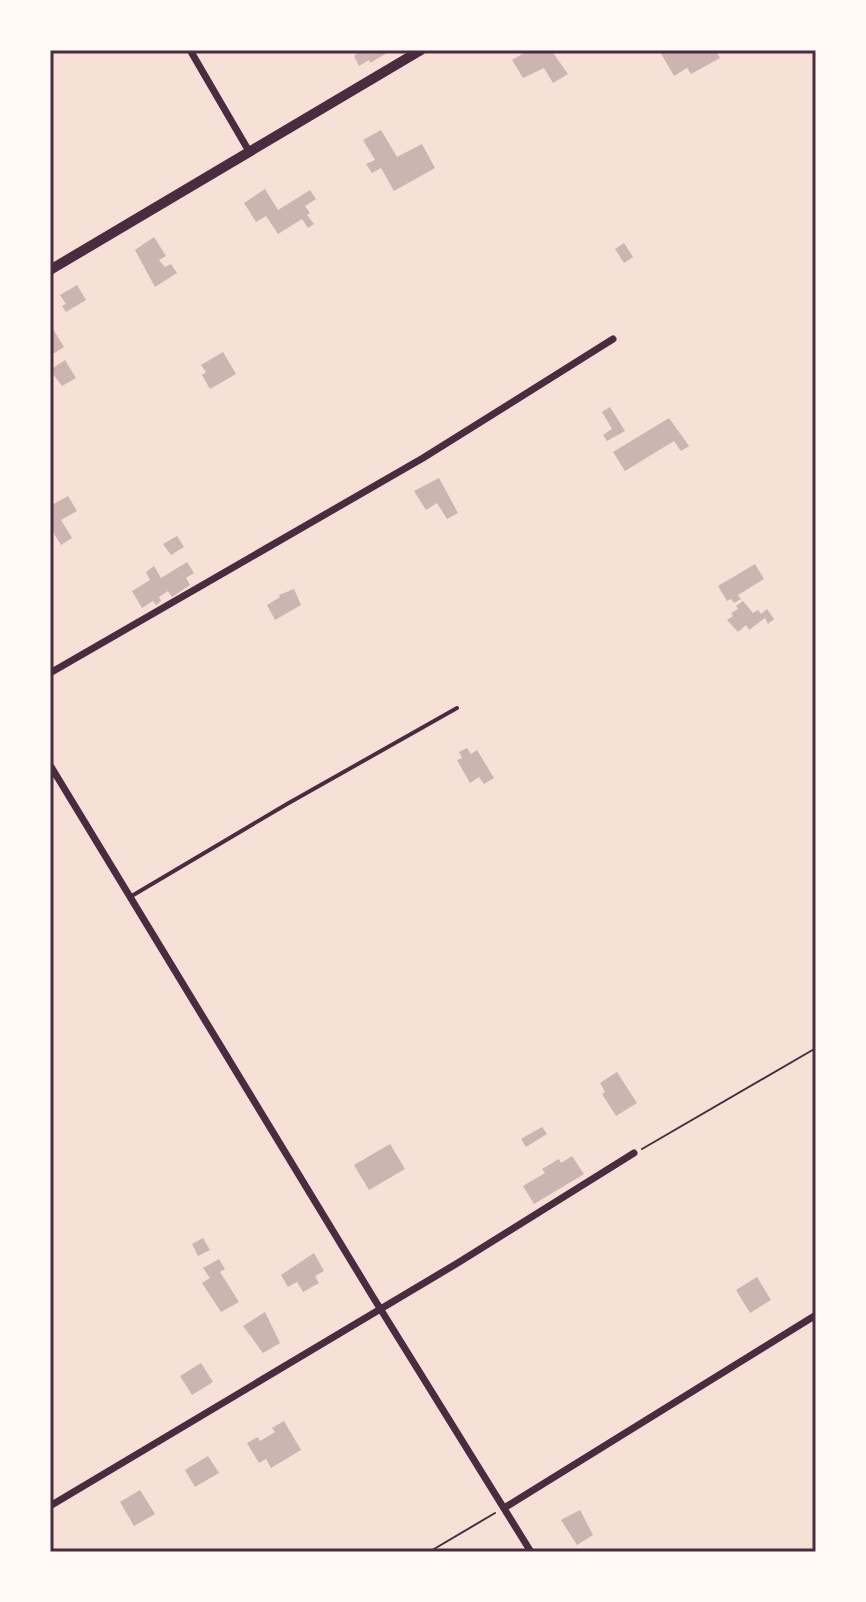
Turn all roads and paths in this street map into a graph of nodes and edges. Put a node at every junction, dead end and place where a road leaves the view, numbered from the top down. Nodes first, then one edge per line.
1 (190, 50) edge
2 (421, 50) edge
3 (250, 153) junction
4 (50, 270) edge
5 (613, 339) dead end
6 (50, 673) edge
7 (457, 708) dead end
8 (50, 765) edge
9 (130, 897) junction
10 (816, 1048) edge
11 (634, 1153) joint
12 (380, 1309) junction
13 (816, 1315) edge
14 (50, 1506) edge
15 (504, 1508) junction
16 (429, 1552) edge
17 (531, 1552) edge

1 - 3 street
2 - 3 main road
3 - 4 main road
5 - 6 street
7 - 9 lane
8 - 9 street
9 - 12 street
10 - 11 path
11 - 12 street
12 - 14 street
12 - 15 street
13 - 15 street
15 - 16 path
15 - 17 street

